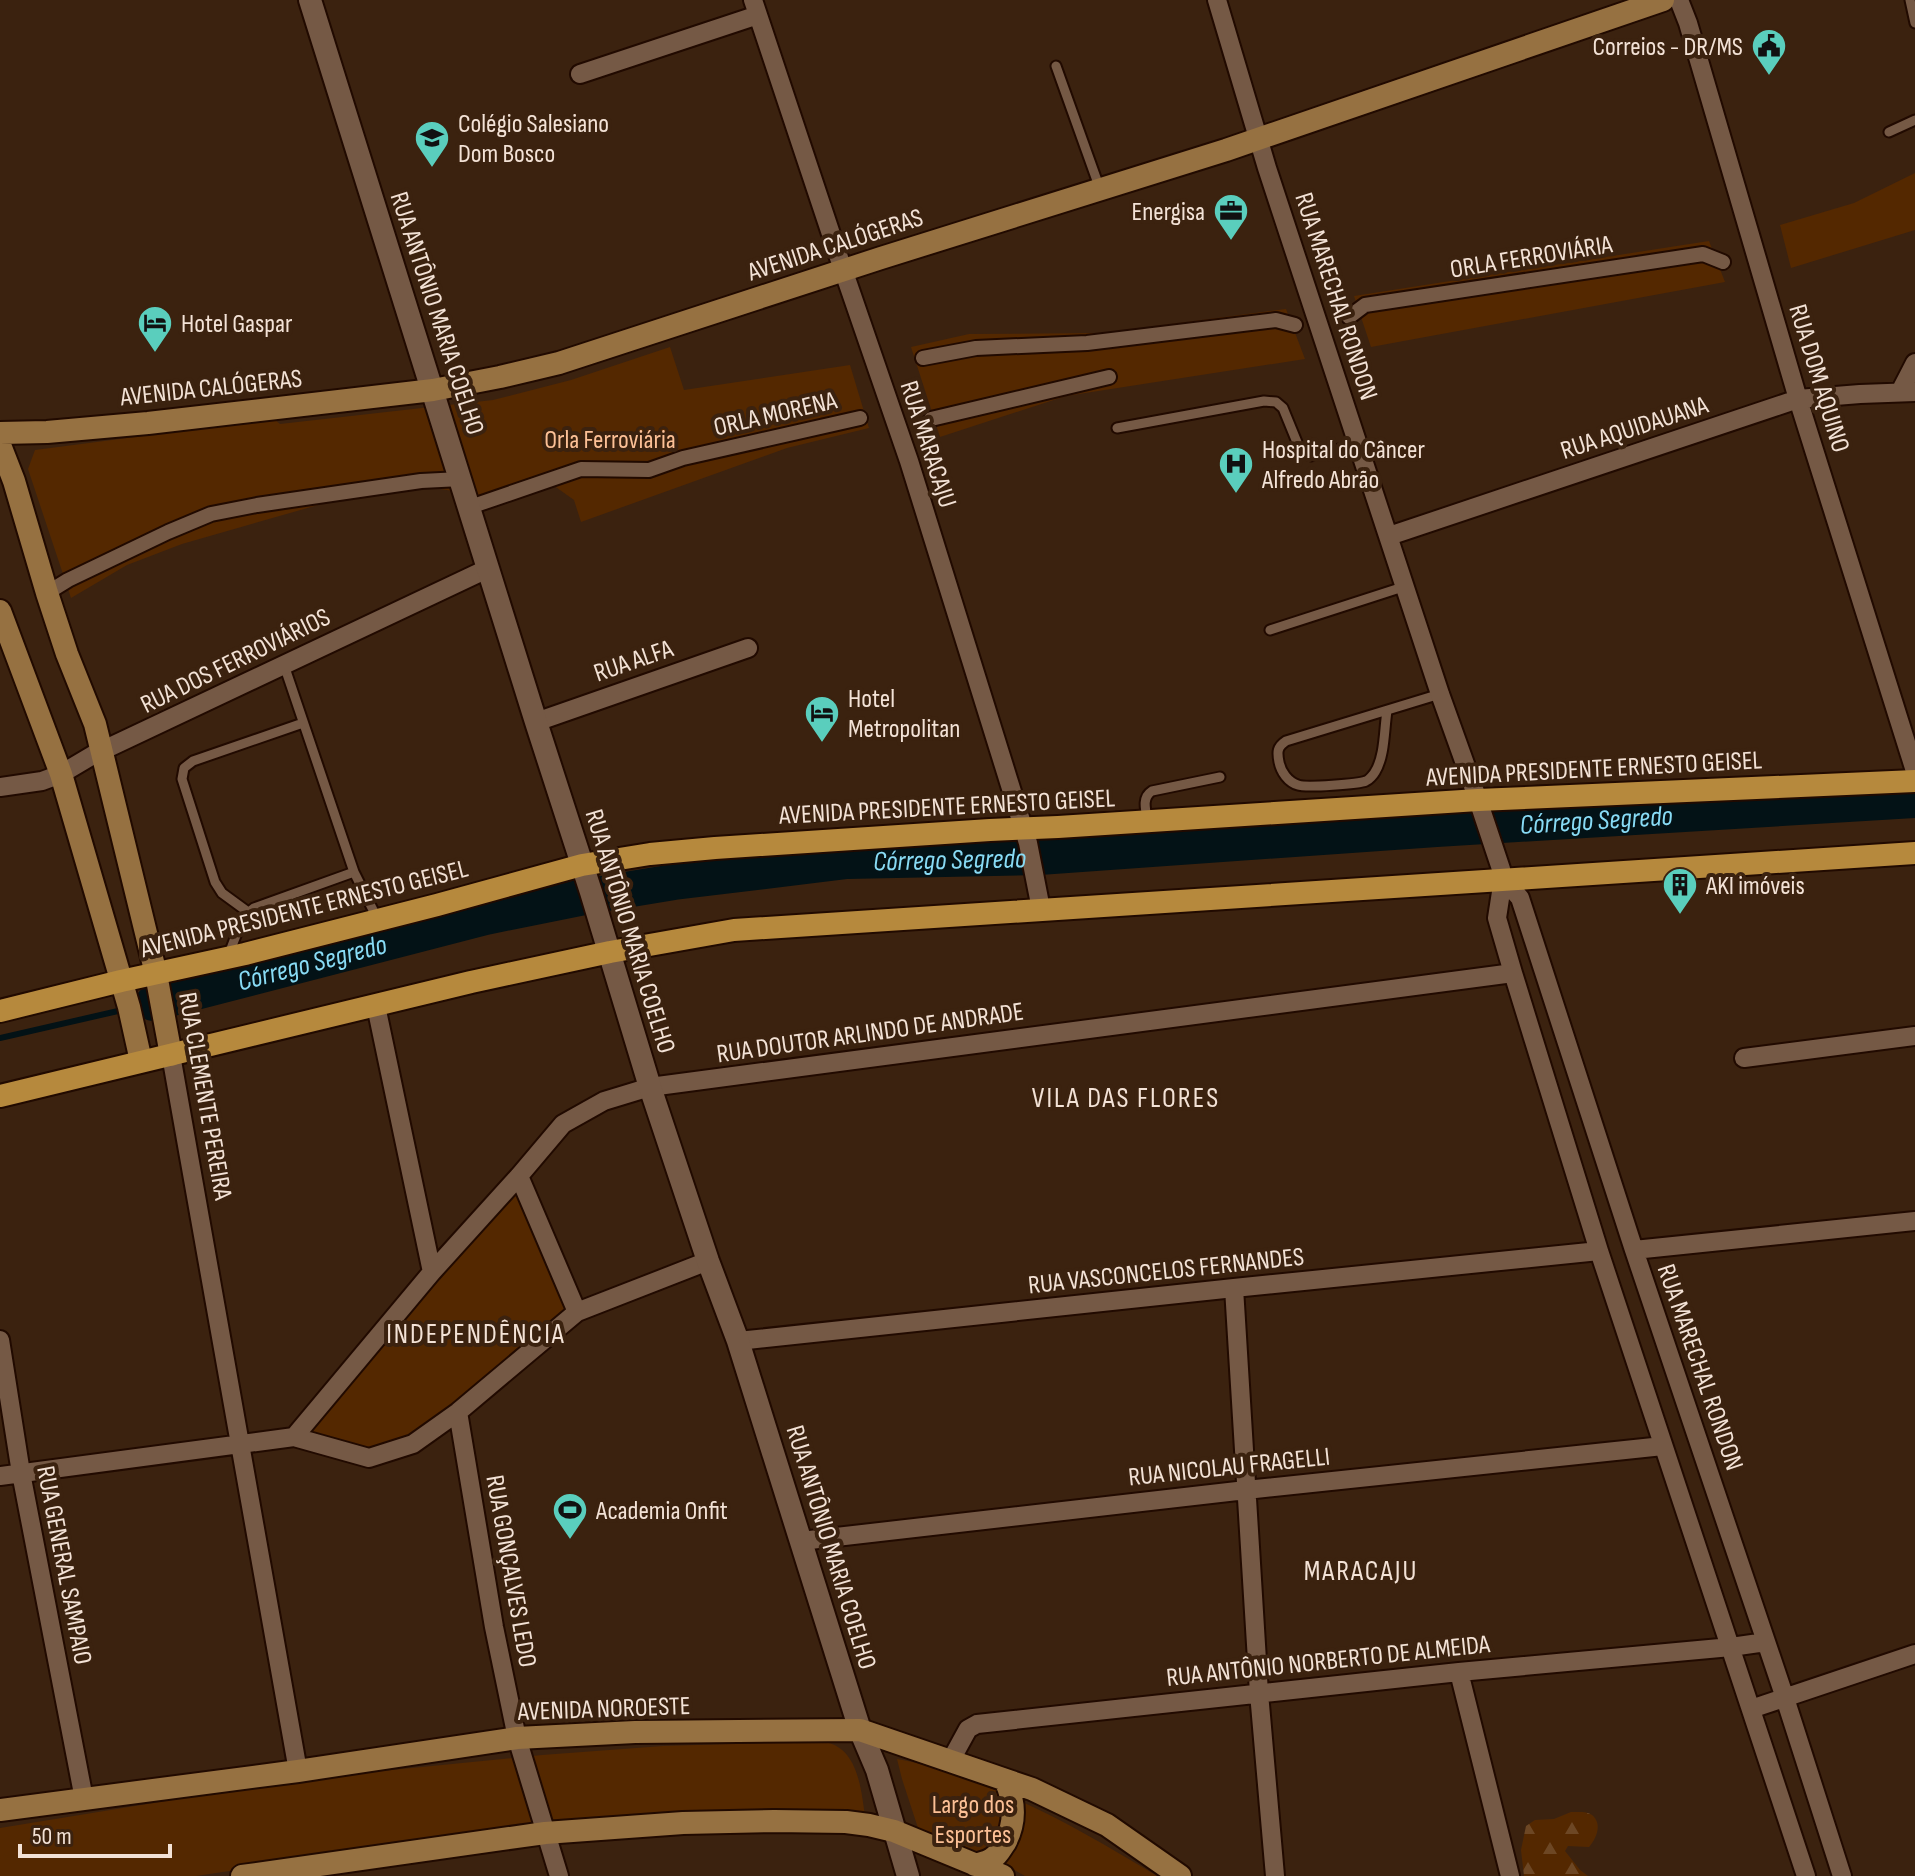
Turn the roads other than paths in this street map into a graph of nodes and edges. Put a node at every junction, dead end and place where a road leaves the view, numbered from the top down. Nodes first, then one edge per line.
1 (310, 0) edge
2 (1217, 0) edge
3 (1663, 0) edge
4 (1679, 0) edge
5 (1910, 0) edge
6 (756, 8) edge
7 (1915, 23) edge
8 (1056, 66) dead end
9 (580, 74) dead end
10 (1915, 120) edge
11 (1889, 132) dead end
12 (1259, 137) junction
13 (1100, 189) junction
14 (1723, 262) dead end
15 (843, 271) junction
16 (1349, 317) dead end
17 (1295, 325) dead end
18 (923, 358) dead end
19 (1915, 363) edge
20 (1109, 377) dead end
21 (433, 390) junction
22 (1908, 392) edge
23 (1798, 399) junction
24 (860, 418) dead end
25 (931, 419) dead end
26 (1117, 428) dead end
27 (0, 433) edge
28 (1359, 444) junction
29 (0, 445) edge
30 (461, 479) junction
31 (470, 507) junction
32 (1389, 536) junction
33 (489, 568) junction
34 (1406, 586) junction
35 (47, 593) junction
36 (1, 620) edge
37 (1270, 630) dead end
38 (748, 648) dead end
39 (284, 665) junction
40 (1440, 694) junction
41 (1387, 711) junction
42 (536, 722) junction
43 (303, 723) junction
44 (101, 752) junction
45 (1915, 771) edge
46 (61, 774) junction
47 (1220, 777) dead end
48 (1915, 781) edge
49 (0, 787) edge
50 (1481, 809) junction
51 (1148, 822) junction
52 (1026, 836) junction
53 (1915, 853) edge
54 (582, 865) junction
55 (354, 872) junction
56 (1502, 874) junction
57 (1039, 901) junction
58 (248, 912) junction
59 (378, 920) junction
60 (607, 943) junction
61 (227, 958) junction
62 (1513, 973) junction
63 (156, 974) junction
64 (121, 981) junction
65 (376, 1006) junction
66 (0, 1011) edge
67 (1915, 1036) edge
68 (169, 1046) junction
69 (140, 1052) junction
70 (1744, 1058) dead end
71 (650, 1087) junction
72 (0, 1096) edge
73 (519, 1176) junction
74 (1915, 1221) edge
75 (1634, 1250) junction
76 (1599, 1251) junction
77 (708, 1261) junction
78 (432, 1272) junction
79 (1234, 1288) junction
80 (577, 1312) junction
81 (0, 1340) edge
82 (738, 1341) junction
83 (458, 1412) junction
84 (294, 1437) junction
85 (240, 1445) junction
86 (1663, 1446) junction
87 (21, 1473) junction
88 (0, 1476) edge
89 (1246, 1490) junction
90 (801, 1541) junction
91 (1766, 1642) junction
92 (1731, 1647) junction
93 (1915, 1654) edge
94 (1459, 1672) junction
95 (1259, 1693) junction
96 (1785, 1698) junction
97 (1751, 1709) junction
98 (860, 1730) junction
99 (517, 1738) junction
100 (951, 1760) junction
101 (298, 1771) junction
102 (1005, 1780) junction
103 (84, 1799) junction
104 (0, 1810) edge
105 (894, 1831) junction
106 (545, 1833) junction
107 (975, 1865) junction
108 (292, 1872) edge
109 (242, 1876) edge
110 (559, 1876) edge
111 (908, 1876) edge
112 (1003, 1876) edge
113 (1180, 1876) edge
114 (1275, 1876) edge
115 (1510, 1876) edge
116 (1806, 1876) edge
117 (1842, 1876) edge

1 - 21 street, RUA ANTÔNIO MARIA COELHO
2 - 12 street, RUA MARECHAL RONDON
3 - 12 main road, AVENIDA CALÓGERAS
4 - 23 street, RUA DOM AQUINO
5 - 7 lane
6 - 9 street
6 - 15 street, RUA MARACAJU
8 - 13 lane
10 - 11 lane
12 - 13 main road, AVENIDA CALÓGERAS
12 - 28 street, RUA MARECHAL RONDON
13 - 15 main road, AVENIDA CALÓGERAS
14 - 16 street, ORLA FERROVIÁRIA
15 - 21 main road, AVENIDA CALÓGERAS
15 - 52 street, RUA MARACAJU
17 - 18 street
19 - 22 street, RUA AQUIDAUANA
20 - 25 street
21 - 27 main road, AVENIDA CALÓGERAS
21 - 30 street, RUA ANTÔNIO MARIA COELHO
22 - 23 street, RUA AQUIDAUANA
23 - 32 street, RUA AQUIDAUANA
23 - 45 street, RUA DOM AQUINO
24 - 31 street, ORLA MORENA
26 - 28 lane
28 - 32 street, RUA MARECHAL RONDON
29 - 35 main road, RUA CLEMENTE PEREIRA
30 - 31 street, RUA ANTÔNIO MARIA COELHO
30 - 35 street
31 - 33 street, RUA ANTÔNIO MARIA COELHO
32 - 34 street, RUA MARECHAL RONDON
33 - 39 street, RUA DOS FERROVIÁRIOS
33 - 42 street, RUA ANTÔNIO MARIA COELHO
34 - 37 lane
34 - 40 street, RUA MARECHAL RONDON
35 - 44 main road, RUA CLEMENTE PEREIRA
36 - 46 main road
38 - 42 street, RUA ALFA
39 - 43 lane
39 - 44 street, RUA DOS FERROVIÁRIOS
40 - 41 lane
40 - 50 street, RUA MARECHAL RONDON
41 - 41 lane
42 - 54 street, RUA ANTÔNIO MARIA COELHO
43 - 55 lane
43 - 58 lane
44 - 46 street, RUA DOS FERROVIÁRIOS
44 - 63 main road, RUA CLEMENTE PEREIRA
46 - 49 street, RUA DOS FERROVIÁRIOS
46 - 64 main road
47 - 51 lane
48 - 50 main road, AVENIDA PRESIDENTE ERNESTO GEISEL
50 - 51 main road, AVENIDA PRESIDENTE ERNESTO GEISEL
50 - 56 street, RUA MARECHAL RONDON
51 - 52 main road, AVENIDA PRESIDENTE ERNESTO GEISEL
52 - 54 main road, AVENIDA PRESIDENTE ERNESTO GEISEL
52 - 57 street, RUA MARACAJU
53 - 56 main road
54 - 59 main road, AVENIDA PRESIDENTE ERNESTO GEISEL
54 - 60 street, RUA ANTÔNIO MARIA COELHO
55 - 58 lane
55 - 59 lane
56 - 57 main road
56 - 62 street, RUA MARECHAL RONDON
56 - 75 street, RUA MARECHAL RONDON
57 - 60 main road
58 - 61 lane
59 - 61 main road, AVENIDA PRESIDENTE ERNESTO GEISEL
60 - 65 main road
60 - 71 street, RUA ANTÔNIO MARIA COELHO
61 - 63 main road, AVENIDA PRESIDENTE ERNESTO GEISEL
62 - 71 street, RUA DOUTOR ARLINDO DE ANDRADE
62 - 76 street, RUA MARECHAL RONDON
63 - 64 main road, AVENIDA PRESIDENTE ERNESTO GEISEL
63 - 68 main road, RUA CLEMENTE PEREIRA
64 - 66 main road, AVENIDA PRESIDENTE ERNESTO GEISEL
64 - 69 main road
65 - 68 main road
65 - 78 street
67 - 70 street
68 - 69 main road
68 - 85 street, RUA CLEMENTE PEREIRA
69 - 72 main road
71 - 73 street, RUA DOUTOR ARLINDO DE ANDRADE
71 - 77 street, RUA ANTÔNIO MARIA COELHO
73 - 78 street, RUA DOUTOR ARLINDO DE ANDRADE
73 - 80 street
74 - 75 street
75 - 91 street, RUA MARECHAL RONDON
76 - 79 street, RUA VASCONCELOS FERNANDES
76 - 86 street, RUA MARECHAL RONDON
77 - 80 street
77 - 82 street, RUA ANTÔNIO MARIA COELHO
78 - 84 street, RUA DOUTOR ARLINDO DE ANDRADE
79 - 82 street, RUA VASCONCELOS FERNANDES
79 - 89 street
80 - 83 street
81 - 87 street, RUA GENERAL SAMPAIO
82 - 90 street, RUA ANTÔNIO MARIA COELHO
83 - 84 street
83 - 99 street, RUA GONÇALVES LEDO
84 - 85 street
85 - 87 street
85 - 101 street, RUA CLEMENTE PEREIRA
86 - 89 street, RUA NICOLAU FRAGELLI
86 - 92 street, RUA MARECHAL RONDON
87 - 88 street
87 - 103 street, RUA GENERAL SAMPAIO
89 - 90 street, RUA NICOLAU FRAGELLI
89 - 95 street
90 - 98 street, RUA ANTÔNIO MARIA COELHO
91 - 92 street, RUA ANTÔNIO NORBERTO DE ALMEIDA
91 - 96 street, RUA MARECHAL RONDON
92 - 94 street, RUA ANTÔNIO NORBERTO DE ALMEIDA
92 - 97 street, RUA MARECHAL RONDON
93 - 96 street
94 - 95 street, RUA ANTÔNIO NORBERTO DE ALMEIDA
94 - 115 street
95 - 100 street, RUA ANTÔNIO NORBERTO DE ALMEIDA
95 - 114 street
96 - 97 street
96 - 117 street, RUA MARECHAL RONDON
97 - 116 street, RUA MARECHAL RONDON
98 - 99 main road, AVENIDA NOROESTE
98 - 100 main road, AVENIDA NOROESTE
98 - 105 street, RUA ANTÔNIO MARIA COELHO
99 - 101 main road, AVENIDA NOROESTE
99 - 106 street, RUA GONÇALVES LEDO
100 - 102 main road, AVENIDA NOROESTE
101 - 103 main road, AVENIDA NOROESTE
102 - 107 main road
102 - 113 main road, AVENIDA NOROESTE
103 - 104 main road, AVENIDA NOROESTE
105 - 106 main road
105 - 107 main road
105 - 111 street, RUA ANTÔNIO MARIA COELHO
106 - 108 main road
106 - 110 street, RUA GONÇALVES LEDO
107 - 112 main road
108 - 109 main road

